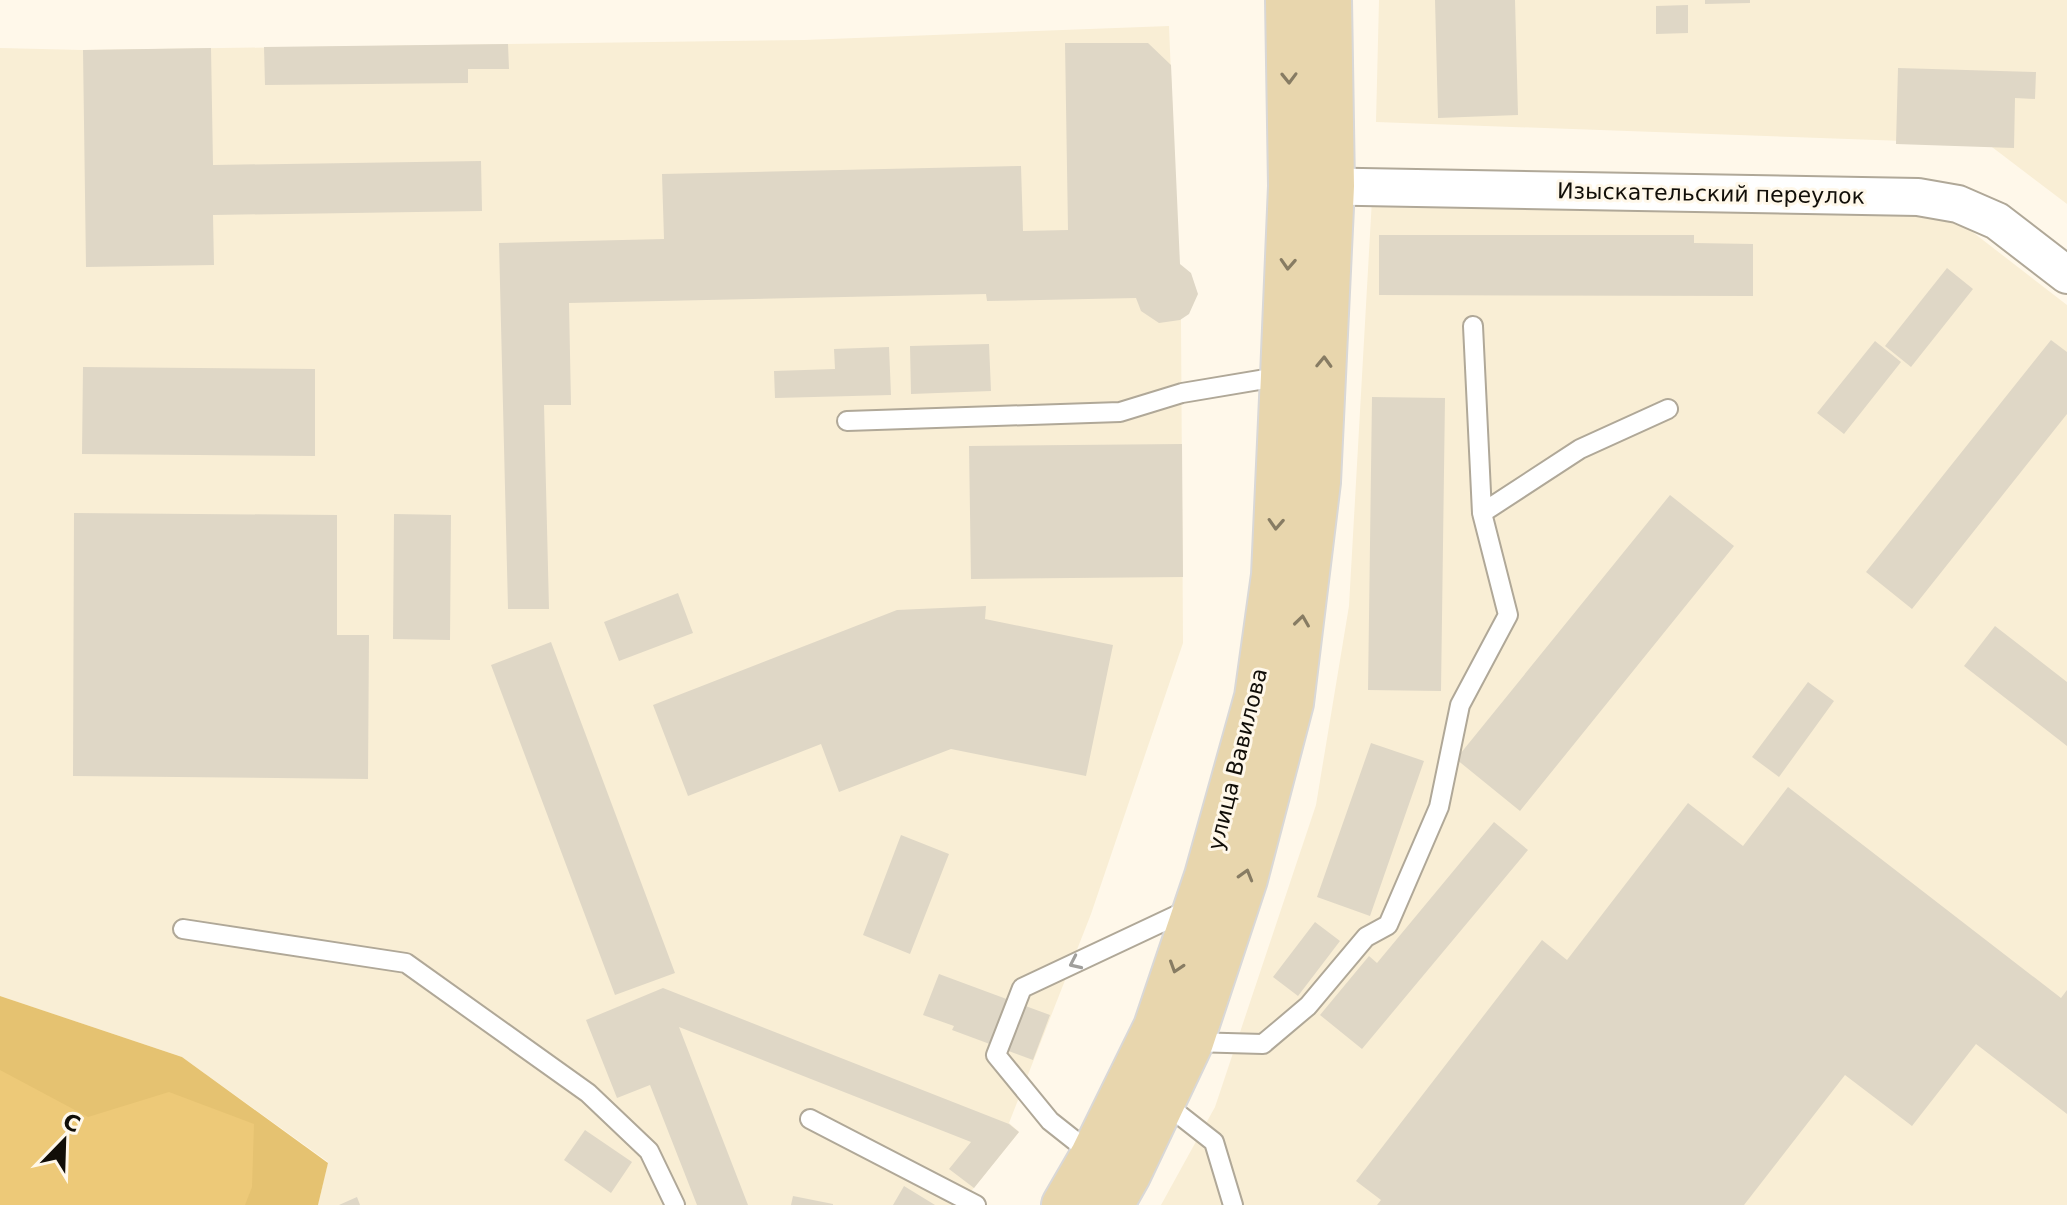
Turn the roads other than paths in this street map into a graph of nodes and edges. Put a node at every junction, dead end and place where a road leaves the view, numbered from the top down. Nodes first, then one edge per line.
1 (1288, 0) edge
2 (1329, 0) edge
3 (1312, 186) junction
4 (2067, 275) edge
5 (1473, 326) dead end
6 (1283, 376) junction
7 (1668, 409) dead end
8 (847, 421) dead end
9 (1482, 513) junction
10 (1196, 906) junction
11 (183, 929) dead end
12 (1191, 1042) junction
13 (1163, 1102) junction
14 (810, 1119) dead end
15 (1093, 1155) junction
16 (675, 1205) edge
17 (976, 1205) edge
18 (1064, 1205) edge
19 (1111, 1205) edge
20 (1233, 1205) edge

1 -> 3 main road, улица Вавилова
2 - 3 main road, улица Вавилова
3 - 4 street, Изыскательский переулок
3 -> 6 main road, улица Вавилова
12 -> 3 main road, улица Вавилова
5 - 9 lane
6 - 8 lane
6 -> 10 main road, улица Вавилова
7 - 9 lane
9 - 12 lane
10 -> 15 main road, улица Вавилова
10 -> 15 lane
11 - 16 lane
12 - 13 main road, улица Вавилова
13 - 19 main road, улица Вавилова
13 - 20 lane
14 - 17 lane
15 - 18 main road, улица Вавилова

